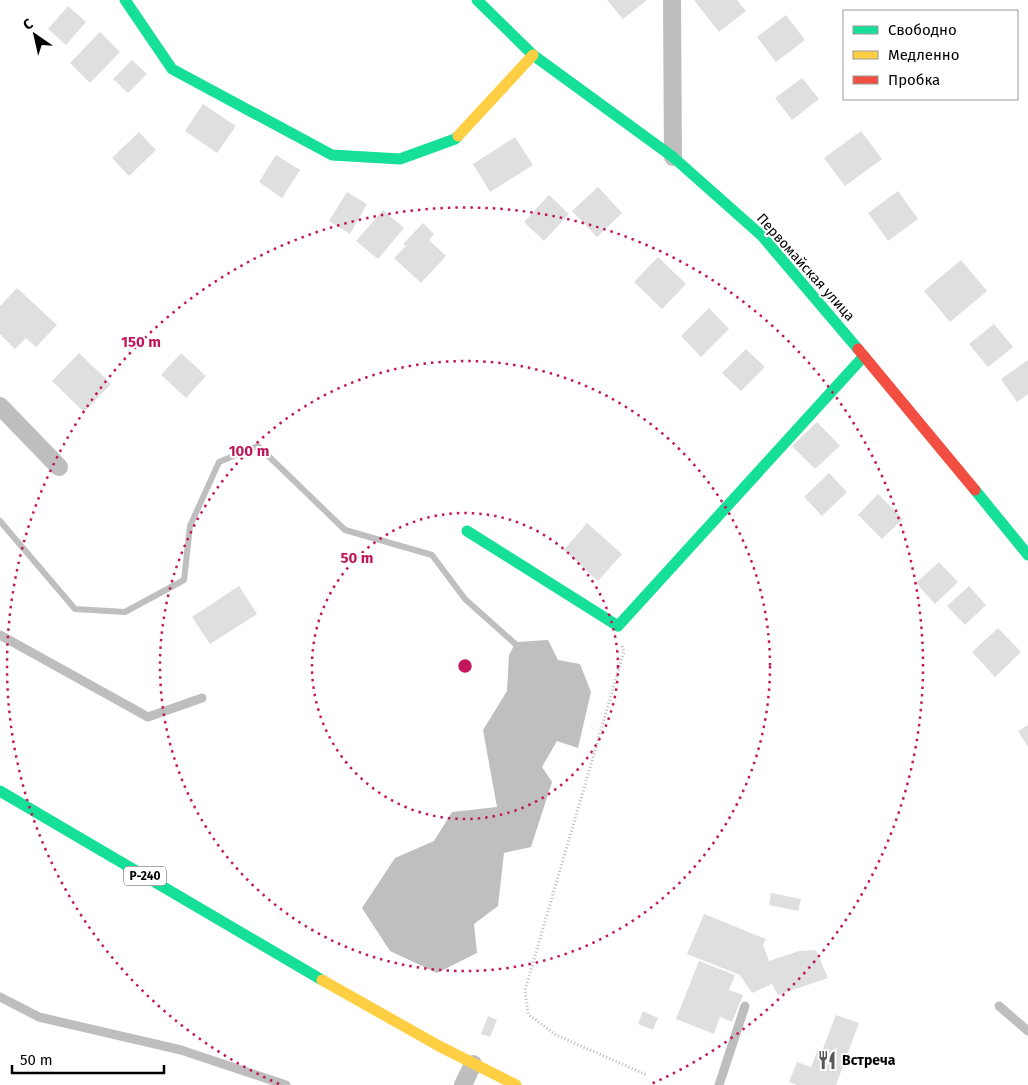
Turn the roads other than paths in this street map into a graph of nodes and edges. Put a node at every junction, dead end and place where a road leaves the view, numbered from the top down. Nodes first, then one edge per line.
1 (125, 0) edge
2 (477, 0) edge
3 (672, 0) edge
4 (533, 55) junction
5 (673, 157) junction
6 (864, 356) junction
7 (0, 406) edge
8 (58, 467) dead end
9 (467, 531) dead end
10 (1028, 555) edge
11 (0, 635) edge
12 (202, 698) dead end
13 (0, 791) edge
14 (0, 996) edge
15 (745, 1006) dead end
16 (999, 1006) dead end
17 (1028, 1031) edge
18 (473, 1064) junction
19 (286, 1085) edge
20 (463, 1085) edge
21 (516, 1085) edge
22 (719, 1085) edge

1 - 4 street
2 - 4 street, Первомайская улица
3 - 5 street
4 - 5 street, Первомайская улица
5 - 6 street, Первомайская улица
6 - 9 street
6 - 10 street, Первомайская улица
7 - 8 street
11 - 12 lane
13 - 18 street, Р-240
14 - 19 lane
15 - 22 lane
16 - 17 lane
18 - 20 street
18 - 21 street, Р-240

